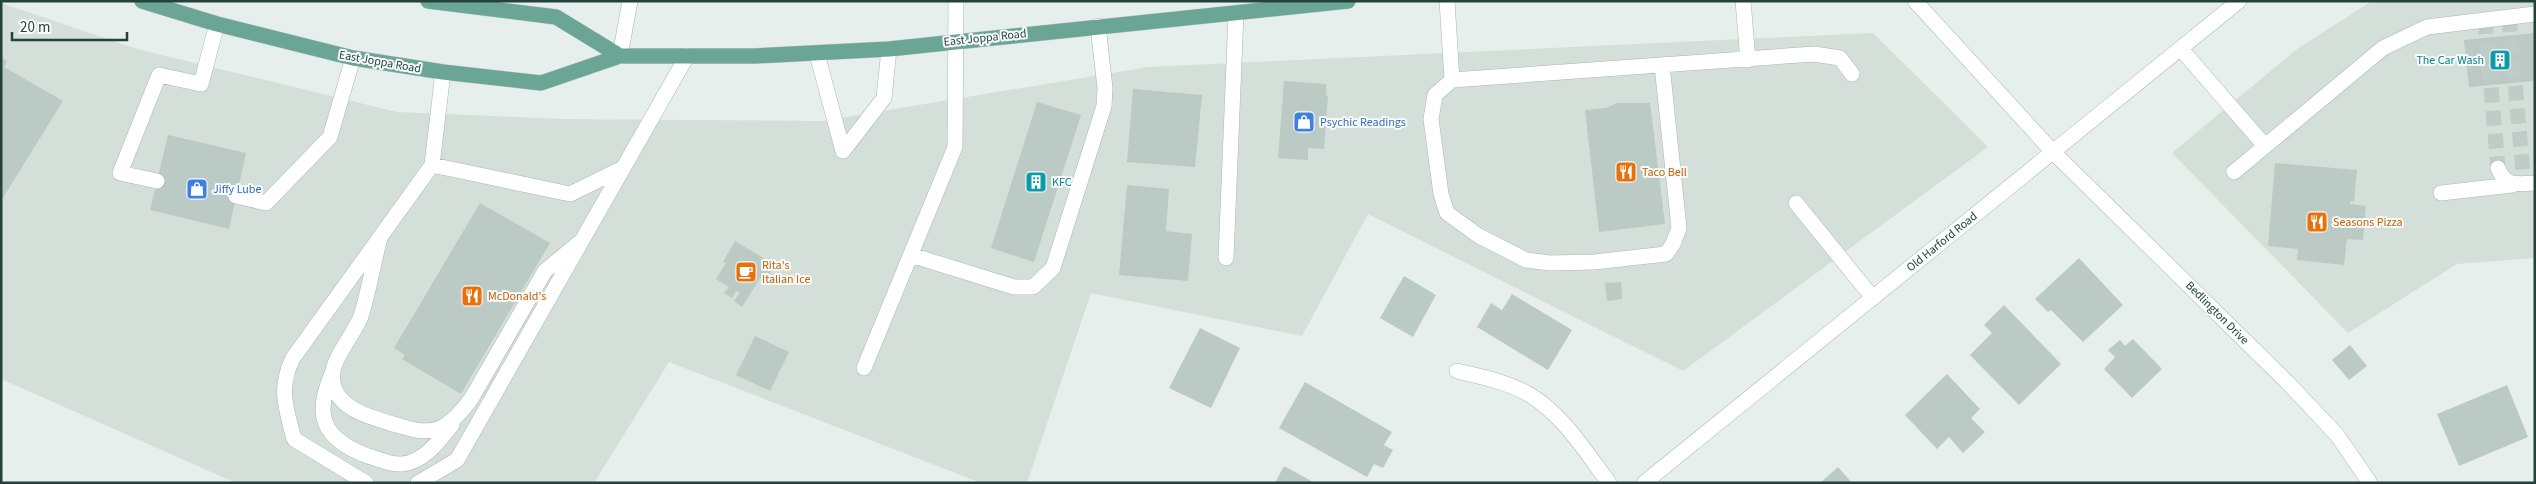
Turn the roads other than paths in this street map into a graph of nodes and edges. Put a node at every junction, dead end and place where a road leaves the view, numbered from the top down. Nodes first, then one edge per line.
1 (142, 1) edge
2 (428, 1) edge
3 (630, 1) edge
4 (956, 1) edge
5 (1348, 1) edge
6 (1448, 1) edge
7 (1743, 1) edge
8 (1915, 1) edge
9 (2239, 1) edge
10 (1236, 13) junction
11 (2535, 14) edge
12 (217, 24) junction
13 (1098, 26) junction
14 (957, 41) junction
15 (889, 49) junction
16 (2181, 49) junction
17 (816, 54) junction
18 (620, 56) junction
19 (687, 56) junction
20 (353, 58) junction
21 (1748, 60) junction
22 (1662, 65) junction
23 (443, 72) junction
24 (1852, 74) dead end
25 (1452, 80) junction
26 (2265, 146) junction
27 (2053, 152) junction
28 (432, 165) junction
29 (2498, 168) tunnel mouth
30 (621, 169) junction
31 (2234, 172) dead end
32 (157, 182) dead end
33 (2535, 182) edge
34 (2512, 185) junction
35 (2441, 193) dead end
36 (236, 196) dead end
37 (1796, 203) dead end
38 (380, 238) junction
39 (580, 242) junction
40 (911, 255) junction
41 (1226, 258) dead end
42 (1873, 298) junction
43 (864, 368) dead end
44 (333, 371) junction
45 (1457, 371) dead end
46 (458, 417) junction
47 (366, 483) edge
48 (418, 483) edge
49 (1609, 483) edge
50 (1644, 483) edge
51 (2370, 483) edge

1 - 12 main road, East Joppa Road
2 - 18 main road
3 - 18 street
4 - 14 street
5 - 10 main road, East Joppa Road
6 - 25 street
7 - 21 street
8 - 27 street, Bedlington Drive
9 - 16 street, Old Harford Road
10 - 13 main road, East Joppa Road
10 - 41 street
11 - 26 street
12 - 20 main road, East Joppa Road
12 - 32 street
13 - 14 main road, East Joppa Road
13 - 40 street
14 - 15 main road, East Joppa Road
14 - 40 street
15 - 17 main road, East Joppa Road
15 - 17 street
16 - 26 street
16 - 27 street, Old Harford Road
17 - 19 main road, East Joppa Road
18 - 19 main road, East Joppa Road
18 - 23 main road, East Joppa Road
19 - 30 street
20 - 23 main road, East Joppa Road
20 - 36 street
21 - 22 street
21 - 24 street
22 - 25 street
22 - 25 street
23 - 28 street
26 - 31 street
27 - 42 street, Old Harford Road
27 - 51 street, Bedlington Drive
28 - 30 street
28 - 38 street
29 - 34 street
30 - 39 street
33 - 34 street
34 - 35 street
37 - 42 street
38 - 44 street
38 - 47 street
39 - 46 street
39 - 48 street
40 - 43 street
42 - 50 street, Old Harford Road
44 - 46 street
44 - 46 street
45 - 49 street

